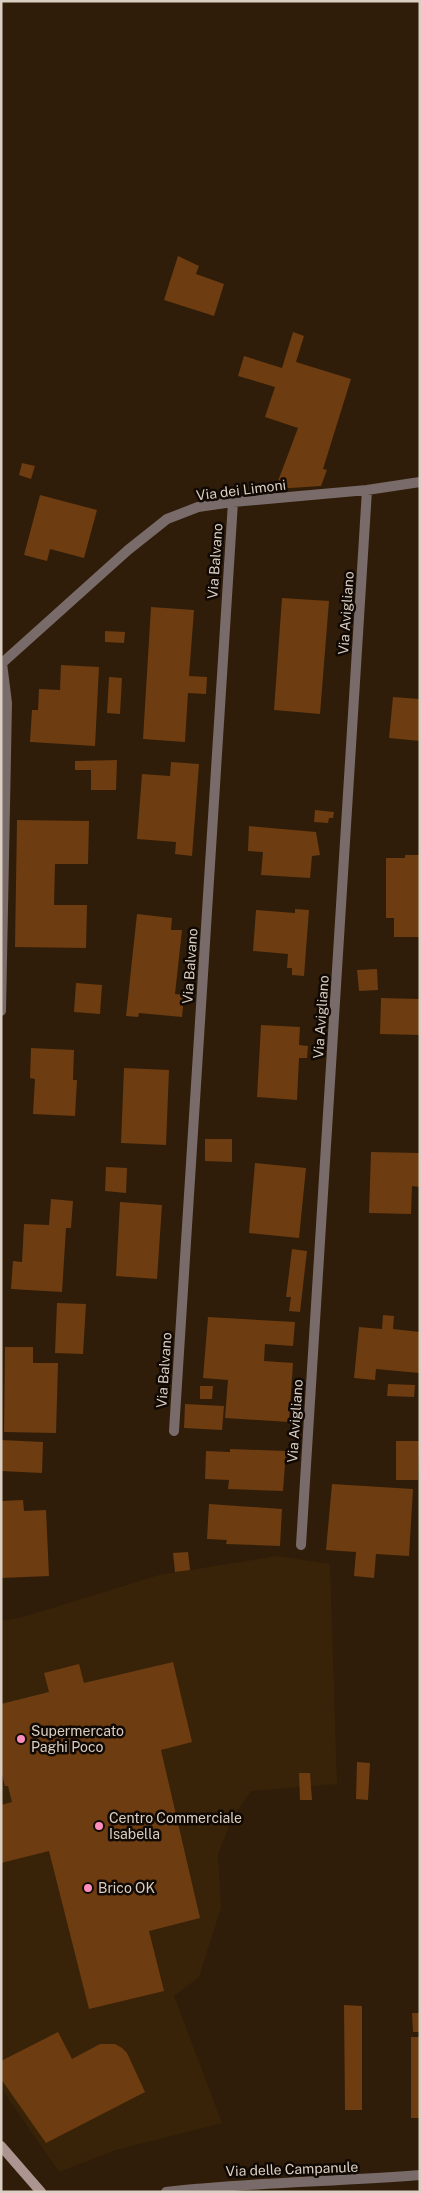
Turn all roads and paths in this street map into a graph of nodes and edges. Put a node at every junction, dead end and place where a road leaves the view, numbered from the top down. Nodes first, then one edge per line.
1 (420, 482) edge
2 (367, 490) junction
3 (233, 502) junction
4 (2, 664) edge
5 (1, 1010) edge
6 (174, 1431) dead end
7 (301, 1545) dead end
8 (1, 2146) edge
9 (420, 2174) edge
10 (41, 2192) edge
11 (166, 2192) edge

1 - 2 street, Via dei Limoni
2 - 3 street, Via dei Limoni
2 - 7 street, Via Avigliano
3 - 4 street, Via dei Limoni
3 - 6 street, Via Balvano
4 - 5 street
8 - 10 street
9 - 11 street, Via delle Campanule

